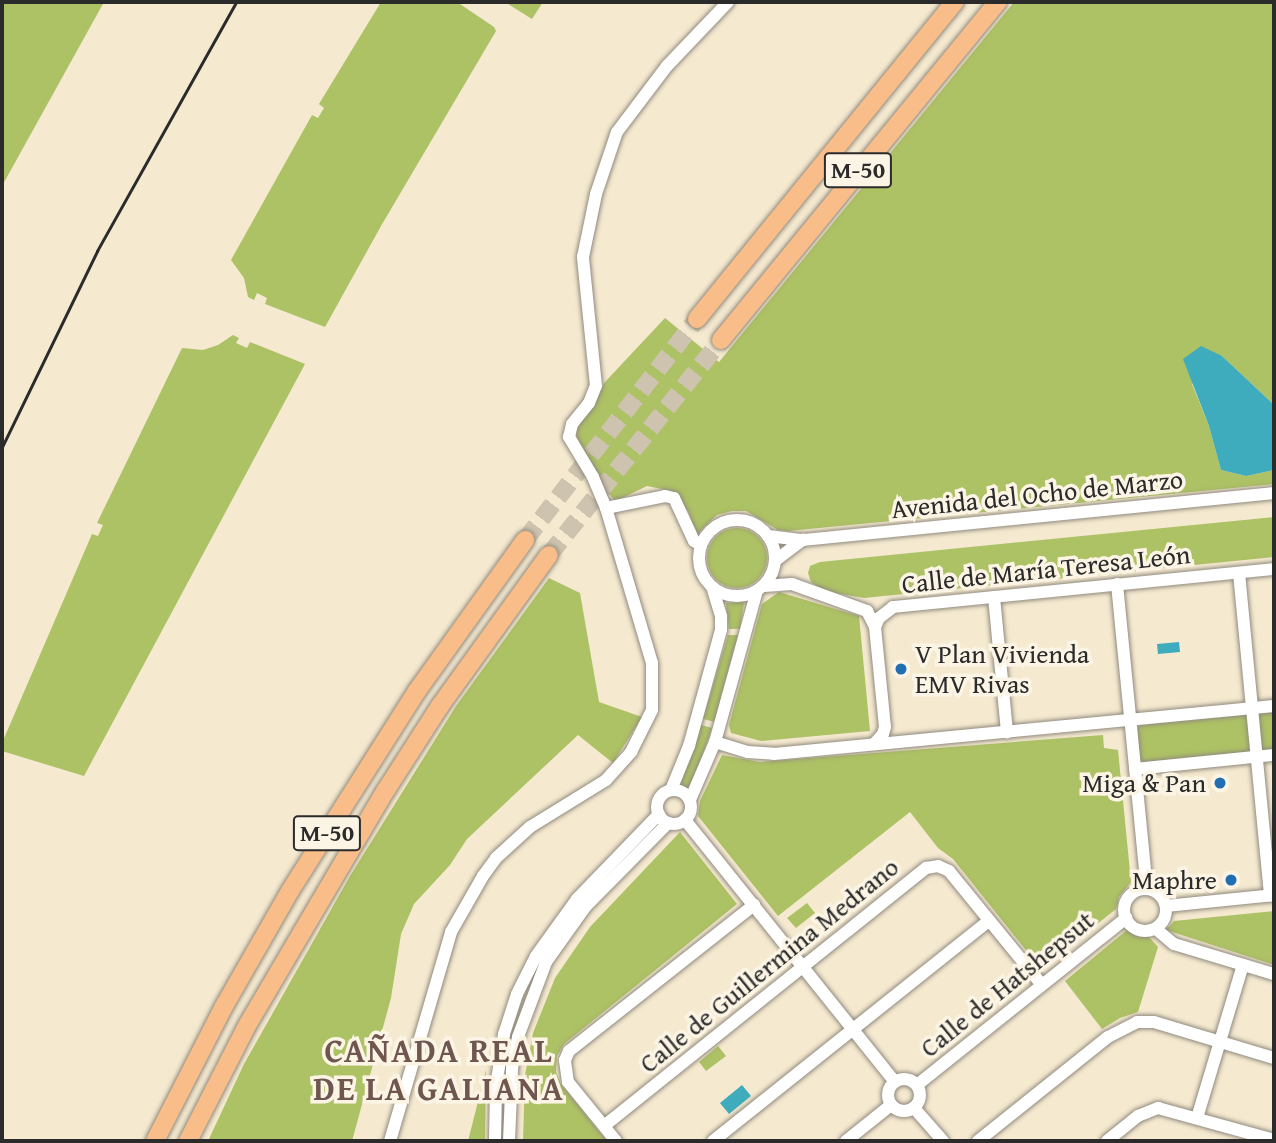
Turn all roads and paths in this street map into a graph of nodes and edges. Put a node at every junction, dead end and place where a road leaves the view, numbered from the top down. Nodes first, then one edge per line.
1 (728, 2) edge
2 (941, 2) edge
3 (956, 2) edge
4 (998, 2) edge
5 (889, 86) junction
6 (697, 319) tunnel mouth
7 (721, 340) tunnel mouth
8 (1274, 493) edge
9 (606, 508) junction
10 (768, 536) junction
11 (525, 541) tunnel mouth
12 (803, 541) junction
13 (701, 545) junction
14 (549, 555) tunnel mouth
15 (776, 560) junction
16 (1274, 569) edge
17 (1239, 573) junction
18 (1117, 584) junction
19 (712, 587) junction
20 (760, 588) junction
21 (994, 597) junction
22 (875, 627) junction
23 (1274, 706) edge
24 (1253, 708) junction
25 (1130, 720) junction
26 (885, 727) junction
27 (1007, 733) junction
28 (715, 741) junction
29 (899, 743) junction
30 (874, 744) junction
31 (1274, 755) edge
32 (1257, 757) junction
33 (1135, 769) junction
34 (671, 790) junction
35 (690, 800) junction
36 (663, 818) junction
37 (685, 820) junction
38 (1147, 889) junction
39 (1272, 895) edge
40 (754, 905) junction
41 (1166, 906) junction
42 (1126, 918) junction
43 (989, 921) junction
44 (1156, 929) junction
45 (1243, 965) junction
46 (803, 967) junction
47 (1274, 974) edge
48 (1041, 985) junction
49 (853, 1030) junction
50 (1220, 1041) junction
51 (1274, 1058) edge
52 (894, 1081) junction
53 (917, 1085) junction
54 (891, 1105) junction
55 (914, 1108) junction
56 (1197, 1118) junction
57 (604, 1126) junction
58 (1274, 1140) edge
59 (155, 1141) edge
60 (188, 1141) edge
61 (390, 1141) edge
62 (495, 1141) edge
63 (509, 1141) edge
64 (617, 1141) edge
65 (713, 1141) edge
66 (846, 1141) edge
67 (943, 1141) edge
68 (978, 1141) edge
69 (1107, 1141) edge

1 - 9 street
2 - 5 highway
3 - 5 highway, M-50
4 - 7 highway, M-50
5 - 6 highway, M-50
8 - 12 street, Avenida del Ocho de Marzo
9 - 13 street
9 - 61 street
10 - 12 street, Avenida del Ocho de Marzo
10 - 13 street
10 - 15 street
11 - 59 highway, M-50
12 - 15 street, Avenida del Ocho de Marzo
13 - 19 street
14 - 60 highway, M-50
15 - 20 street
16 - 17 street, Calle de María Teresa León
17 - 18 street, Calle de María Teresa León
17 - 24 street
18 - 21 street, Calle de María Teresa León
18 - 25 street
19 - 20 street
19 - 34 street
20 - 22 street, Calle de María Teresa León
20 - 28 street
21 - 22 street, Calle de María Teresa León
21 - 27 street
22 - 26 street
23 - 24 street
24 - 25 street
24 - 32 street
25 - 27 street
25 - 33 street
26 - 29 street
26 - 30 street
27 - 29 street
28 - 30 street
28 - 35 street
29 - 30 street
31 - 32 street
32 - 33 street
32 - 39 street
33 - 38 street
34 - 35 street
34 - 36 street
35 - 37 street
36 - 37 street
36 - 62 street
36 - 63 street
37 - 40 street
38 - 41 street
38 - 42 street
39 - 41 street
40 - 46 street
40 - 57 street
41 - 44 street
42 - 44 street
42 - 48 street, Calle de Hatshepsut
43 - 46 street, Calle de Guillermina Medrano
43 - 48 street, Calle de Guillermina Medrano
43 - 49 street
44 - 45 street
45 - 47 street
45 - 50 street
46 - 49 street
46 - 57 street, Calle de Guillermina Medrano
48 - 53 street, Calle de Hatshepsut
49 - 52 street
49 - 65 street
50 - 51 street
50 - 56 street
50 - 68 street
52 - 53 street
52 - 54 street
53 - 55 street
54 - 55 street
54 - 66 street
55 - 67 street
56 - 58 street
56 - 69 street
57 - 64 street

